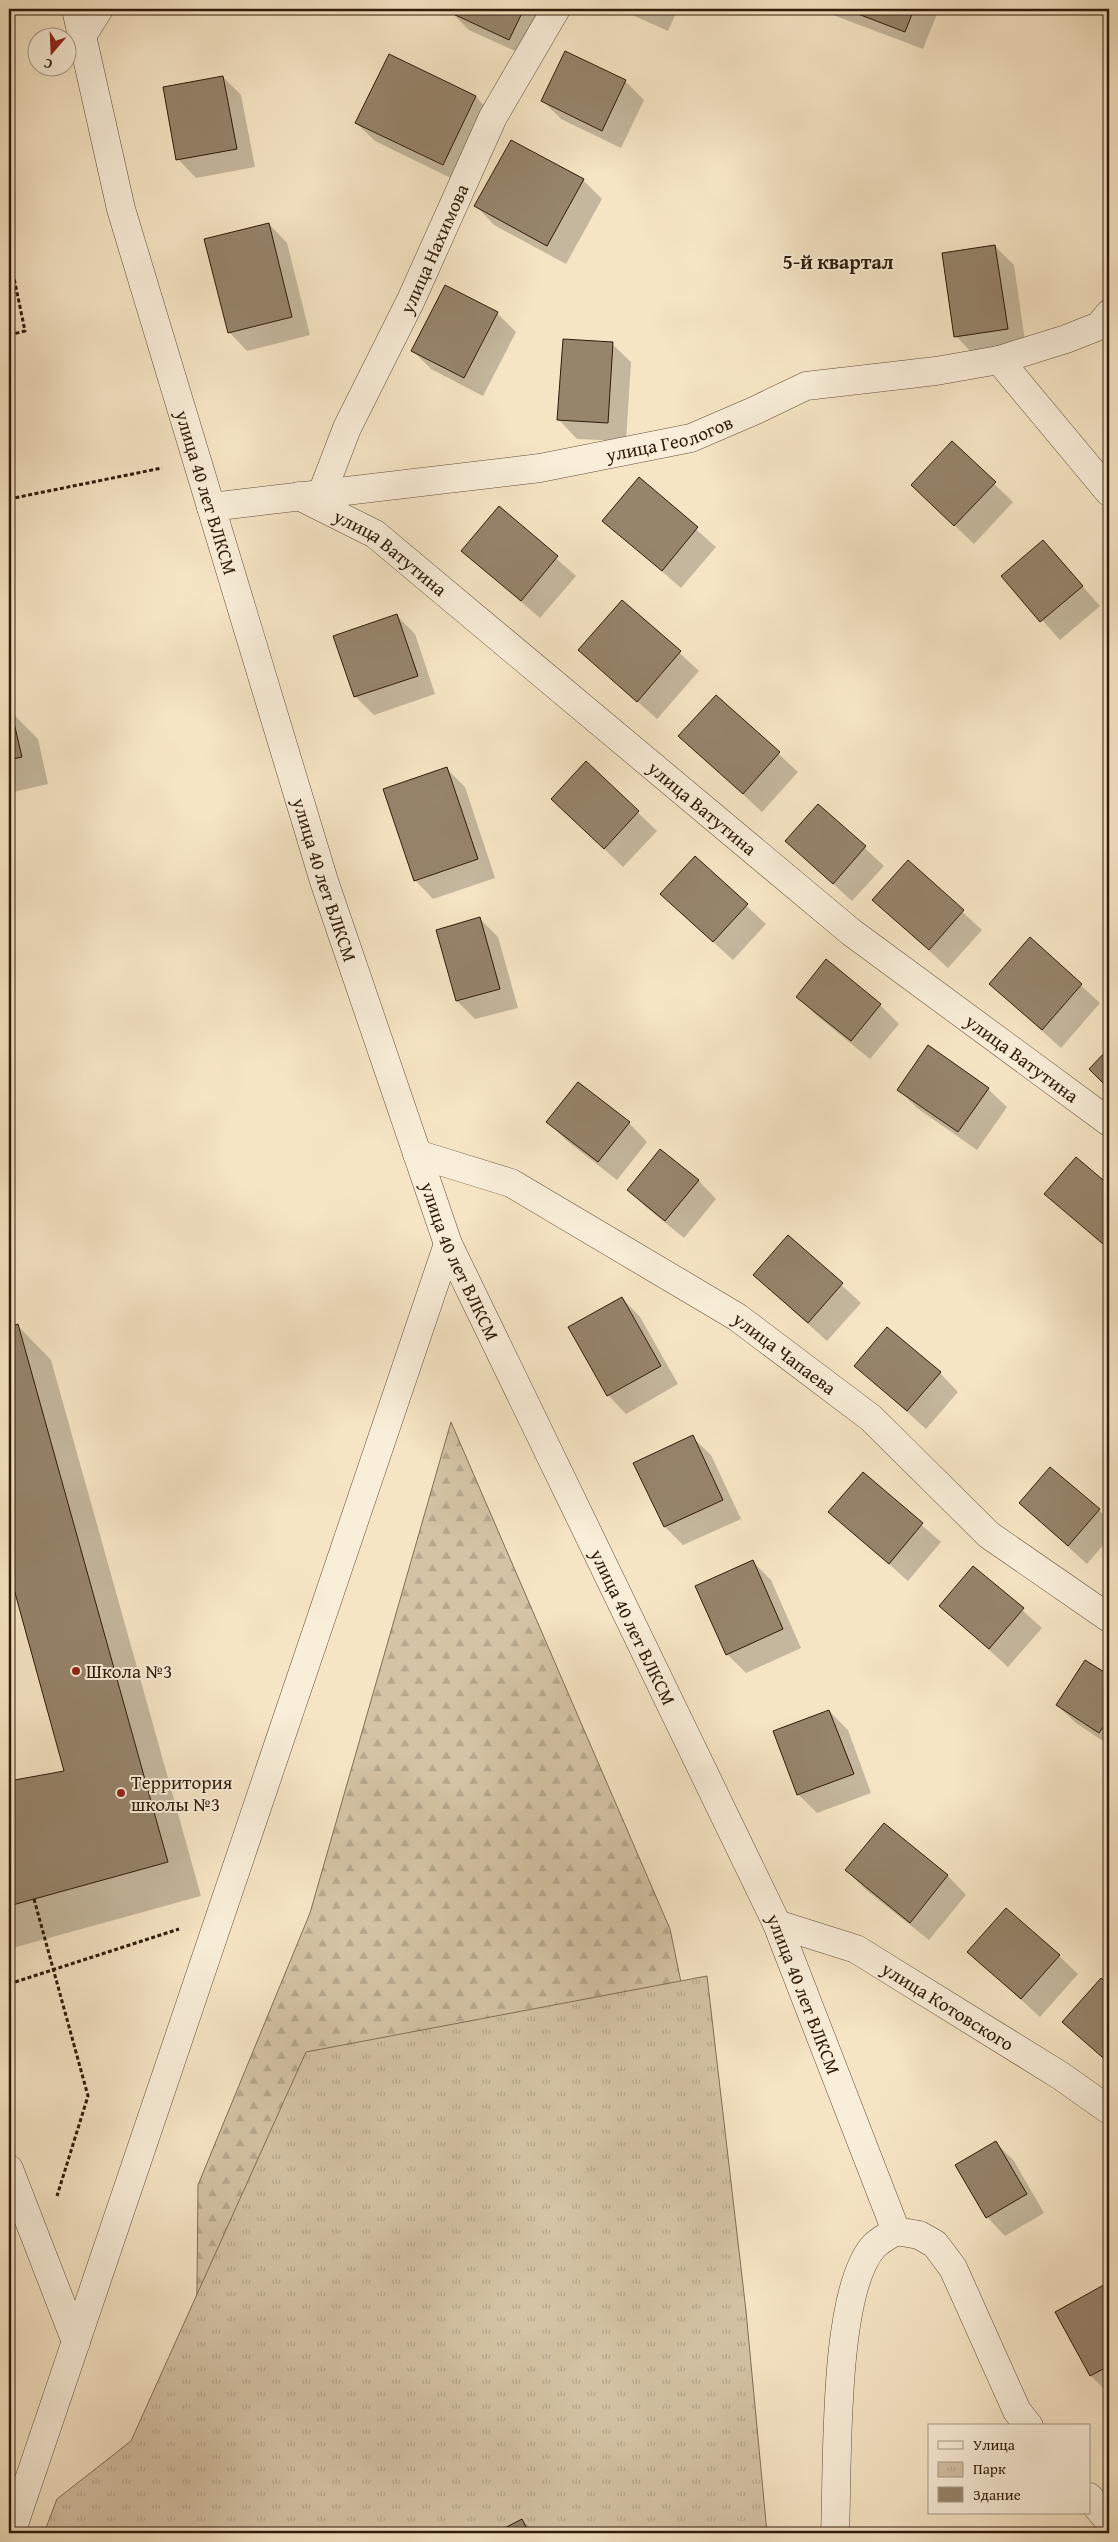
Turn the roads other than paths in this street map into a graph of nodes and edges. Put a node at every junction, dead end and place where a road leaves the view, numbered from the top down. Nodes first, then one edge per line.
1 (76, 9) edge
2 (99, 9) edge
3 (556, 9) edge
4 (82, 36) junction
5 (1109, 314) edge
6 (999, 360) junction
7 (1109, 492) edge
8 (310, 494) junction
9 (211, 507) junction
10 (1109, 1122) edge
11 (418, 1154) junction
12 (448, 1244) junction
13 (1109, 1618) edge
14 (777, 1924) junction
15 (1109, 2110) edge
16 (9, 2169) edge
17 (896, 2231) junction
18 (76, 2342) junction
19 (1027, 2424) edge
20 (1090, 2498) edge
21 (1109, 2521) edge
22 (15, 2529) edge
23 (835, 2533) edge

1 - 4 street, улица 40 лет ВЛКСМ
2 - 4 street
3 - 8 street, улица Нахимова
4 - 9 street, улица 40 лет ВЛКСМ
5 - 6 street, улица Геологов
6 - 7 street
6 - 8 street, улица Геологов
8 - 9 street, улица Геологов
8 - 10 street, улица Ватутина
9 - 11 street, улица 40 лет ВЛКСМ
11 - 12 street, улица 40 лет ВЛКСМ
11 - 13 street, улица Чапаева
12 - 14 street, улица 40 лет ВЛКСМ
12 - 18 street
14 - 15 street, улица Котовского
14 - 17 street, улица 40 лет ВЛКСМ
16 - 18 street
17 - 19 street
17 - 23 street
18 - 22 street
20 - 21 street

